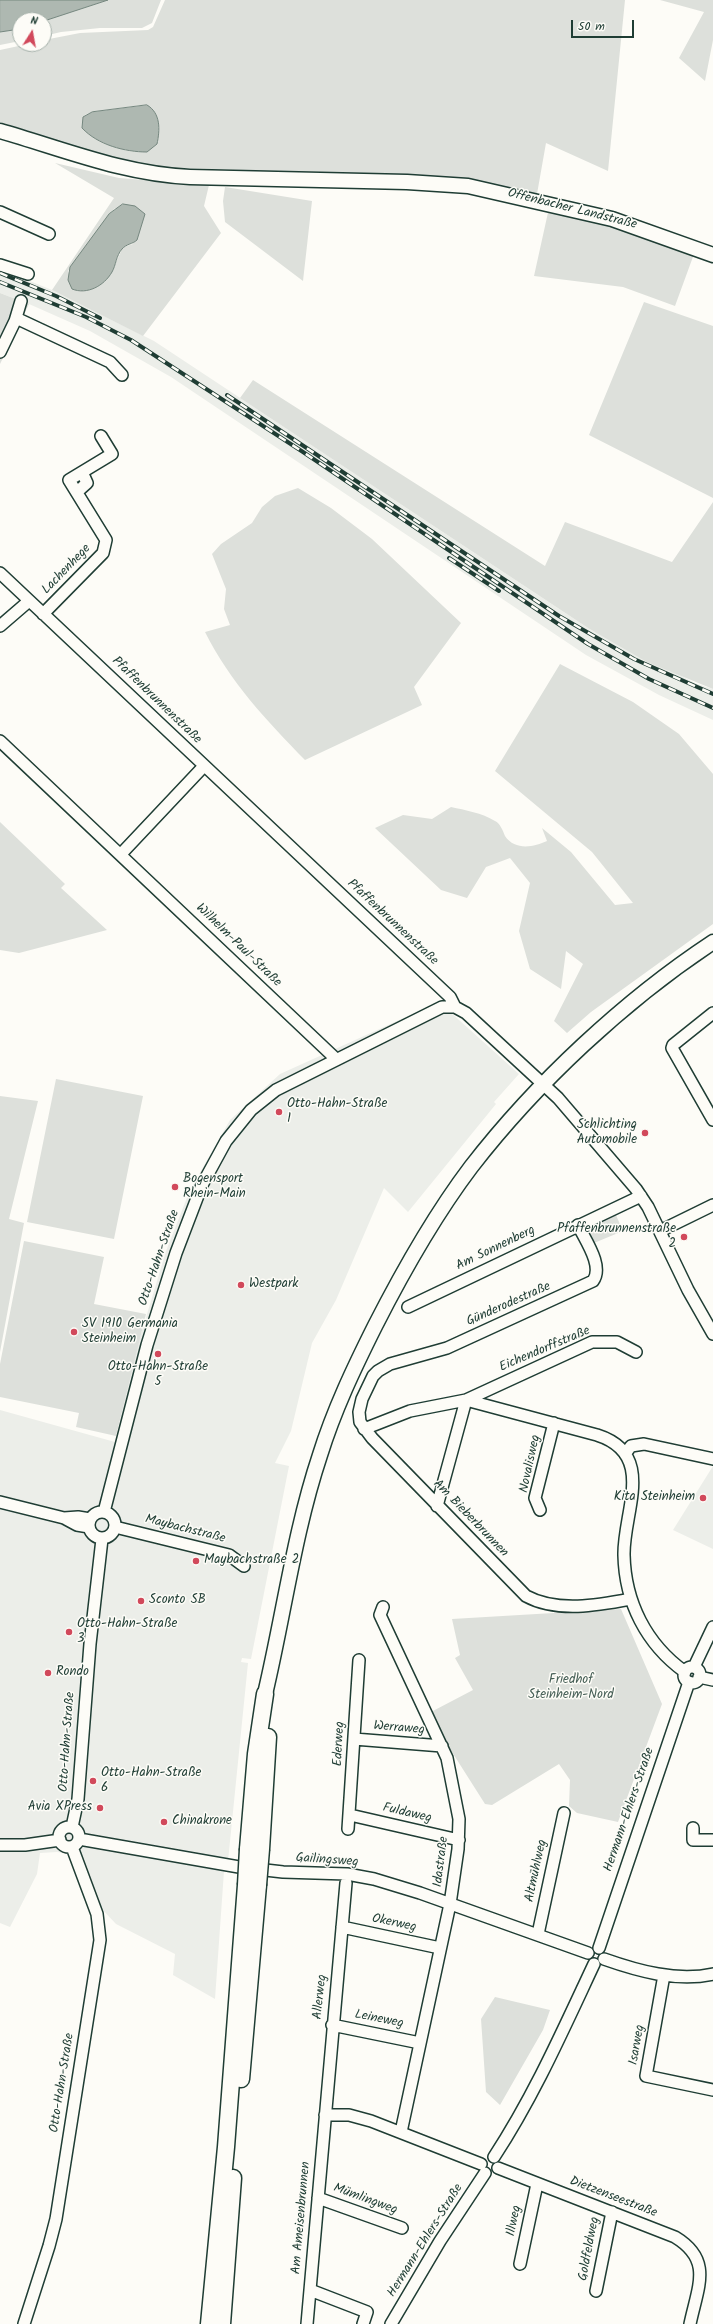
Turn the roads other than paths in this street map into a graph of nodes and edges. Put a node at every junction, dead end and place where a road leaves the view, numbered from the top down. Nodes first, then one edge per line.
1 (0, 131) edge
2 (0, 212) edge
3 (49, 234) dead end
4 (713, 255) edge
5 (0, 265) edge
6 (28, 274) dead end
7 (21, 301) dead end
8 (16, 318) junction
9 (0, 352) edge
10 (122, 375) dead end
11 (101, 436) dead end
12 (0, 573) edge
13 (29, 601) junction
14 (43, 614) junction
15 (0, 626) edge
16 (0, 741) edge
17 (204, 766) junction
18 (121, 854) junction
19 (713, 942) edge
20 (455, 1006) junction
21 (713, 1014) edge
22 (336, 1059) junction
23 (543, 1084) junction
24 (713, 1120) edge
25 (641, 1196) junction
26 (713, 1205) edge
27 (578, 1225) junction
28 (660, 1231) junction
29 (408, 1307) dead end
30 (713, 1334) edge
31 (636, 1352) dead end
32 (466, 1400) junction
33 (554, 1423) junction
34 (364, 1429) junction
35 (624, 1454) junction
36 (713, 1459) edge
37 (0, 1502) edge
38 (437, 1506) junction
39 (540, 1510) dead end
40 (104, 1512) junction
41 (89, 1523) junction
42 (115, 1528) junction
43 (102, 1539) junction
44 (244, 1566) dead end
45 (631, 1599) junction
46 (383, 1607) dead end
47 (713, 1627) edge
48 (359, 1660) dead end
49 (691, 1674) junction
50 (713, 1680) edge
51 (268, 1694) joint
52 (354, 1739) junction
53 (442, 1746) junction
54 (564, 1813) dead end
55 (350, 1815) junction
56 (72, 1827) junction
57 (693, 1828) dead end
58 (348, 1830) dead end
59 (60, 1840) junction
60 (459, 1840) junction
61 (713, 1840) edge
62 (76, 1843) junction
63 (0, 1845) edge
64 (346, 1883) dead end
65 (252, 1885) junction
66 (450, 1904) junction
67 (342, 1927) junction
68 (538, 1934) junction
69 (440, 1948) junction
70 (599, 1948) junction
71 (588, 1953) junction
72 (604, 1958) junction
73 (594, 1964) junction
74 (713, 1974) edge
75 (664, 1975) junction
76 (332, 2025) junction
77 (420, 2043) junction
78 (713, 2090) edge
79 (325, 2115) junction
80 (401, 2132) junction
81 (494, 2157) junction
82 (483, 2168) junction
83 (498, 2168) junction
84 (537, 2184) junction
85 (318, 2198) junction
86 (612, 2212) junction
87 (402, 2228) dead end
88 (520, 2264) dead end
89 (310, 2290) junction
90 (596, 2292) dead end
91 (24, 2324) edge
92 (209, 2324) edge
93 (222, 2324) edge
94 (307, 2324) edge
95 (363, 2324) edge
96 (391, 2324) edge
97 (690, 2324) edge

1 - 4 main road, Offenbacher Landstraße
2 - 3 street
5 - 6 street
7 - 8 street
8 - 9 street
8 - 10 street
11 - 14 street, Lachenhege
12 - 13 street, Pfaffenbrunnenstraße
13 - 14 street, Pfaffenbrunnenstraße
13 - 15 street
14 - 17 street, Pfaffenbrunnenstraße
16 - 18 street, Wilhelm-Paul-Straße
17 - 18 street
17 - 20 street, Pfaffenbrunnenstraße
18 - 22 street, Wilhelm-Paul-Straße
19 - 23 main road
20 - 22 street, Otto-Hahn-Straße
20 - 23 street, Pfaffenbrunnenstraße
21 - 24 street
22 - 40 street, Otto-Hahn-Straße
23 - 25 street, Pfaffenbrunnenstraße
23 - 51 main road
25 - 27 street, Am Sonnenberg
25 - 28 street, Pfaffenbrunnenstraße
26 - 28 street
27 - 29 street, Am Sonnenberg
27 - 34 street, Günderodestraße
28 - 30 street, Pfaffenbrunnenstraße
31 - 32 street, Eichendorffstraße
32 - 33 street
32 - 34 street
32 - 38 street
33 - 35 street
33 - 39 street, Novalisweg
34 - 38 street, Am Bieberbrunnen
35 - 36 street
35 - 45 street
37 - 41 street
38 - 45 street, Am Bieberbrunnen
40 - 41 street
40 - 42 street
41 - 43 street
42 - 43 street
42 - 44 street, Maybachstraße
43 - 56 street, Otto-Hahn-Straße
45 - 49 street
46 - 53 street, Idastraße
47 - 49 street, Hermann-Ehlers-Straße
48 - 52 street, Ederweg
49 - 50 street
49 - 70 street, Hermann-Ehlers-Straße
51 - 65 highway, bridge
52 - 53 street, Werraweg
52 - 55 street, Ederweg
53 - 60 street, Idastraße
54 - 68 street, Altmühlweg
55 - 58 street, Ederweg
55 - 60 street, Fuldaweg
56 - 59 street
56 - 62 street, Otto-Hahn-Straße
57 - 61 street
59 - 62 street
59 - 63 street
60 - 66 street, Idastraße
62 - 66 street, Gailingsweg
62 - 91 street, Otto-Hahn-Straße
64 - 67 street, Allerweg
65 - 92 highway
65 - 93 highway
66 - 68 street, Gailingsweg
66 - 69 street, Idastraße
67 - 69 street, Okerweg
67 - 76 street, Allerweg
68 - 71 street, Gailingsweg
69 - 77 street, Idastraße
70 - 71 street
70 - 72 street
71 - 73 street
72 - 73 street
72 - 75 street
73 - 81 street, Hermann-Ehlers-Straße
74 - 75 street
75 - 78 street, Isarweg
76 - 77 street, Leineweg
76 - 79 street, Allerweg
77 - 80 street, Idastraße
79 - 80 street
79 - 85 street, Am Ameisenbrunnen
80 - 82 street
81 - 82 street, Hermann-Ehlers-Straße
81 - 83 street
82 - 83 street
82 - 96 street, Hermann-Ehlers-Straße
83 - 84 street, Dietzenseestraße
84 - 86 street, Dietzenseestraße
84 - 88 street, Illweg
85 - 87 street, Mümlingweg
85 - 89 street, Am Ameisenbrunnen
86 - 90 street, Goldfeldweg
86 - 97 street, Dietzenseestraße
89 - 94 street, Am Ameisenbrunnen
89 - 95 street

